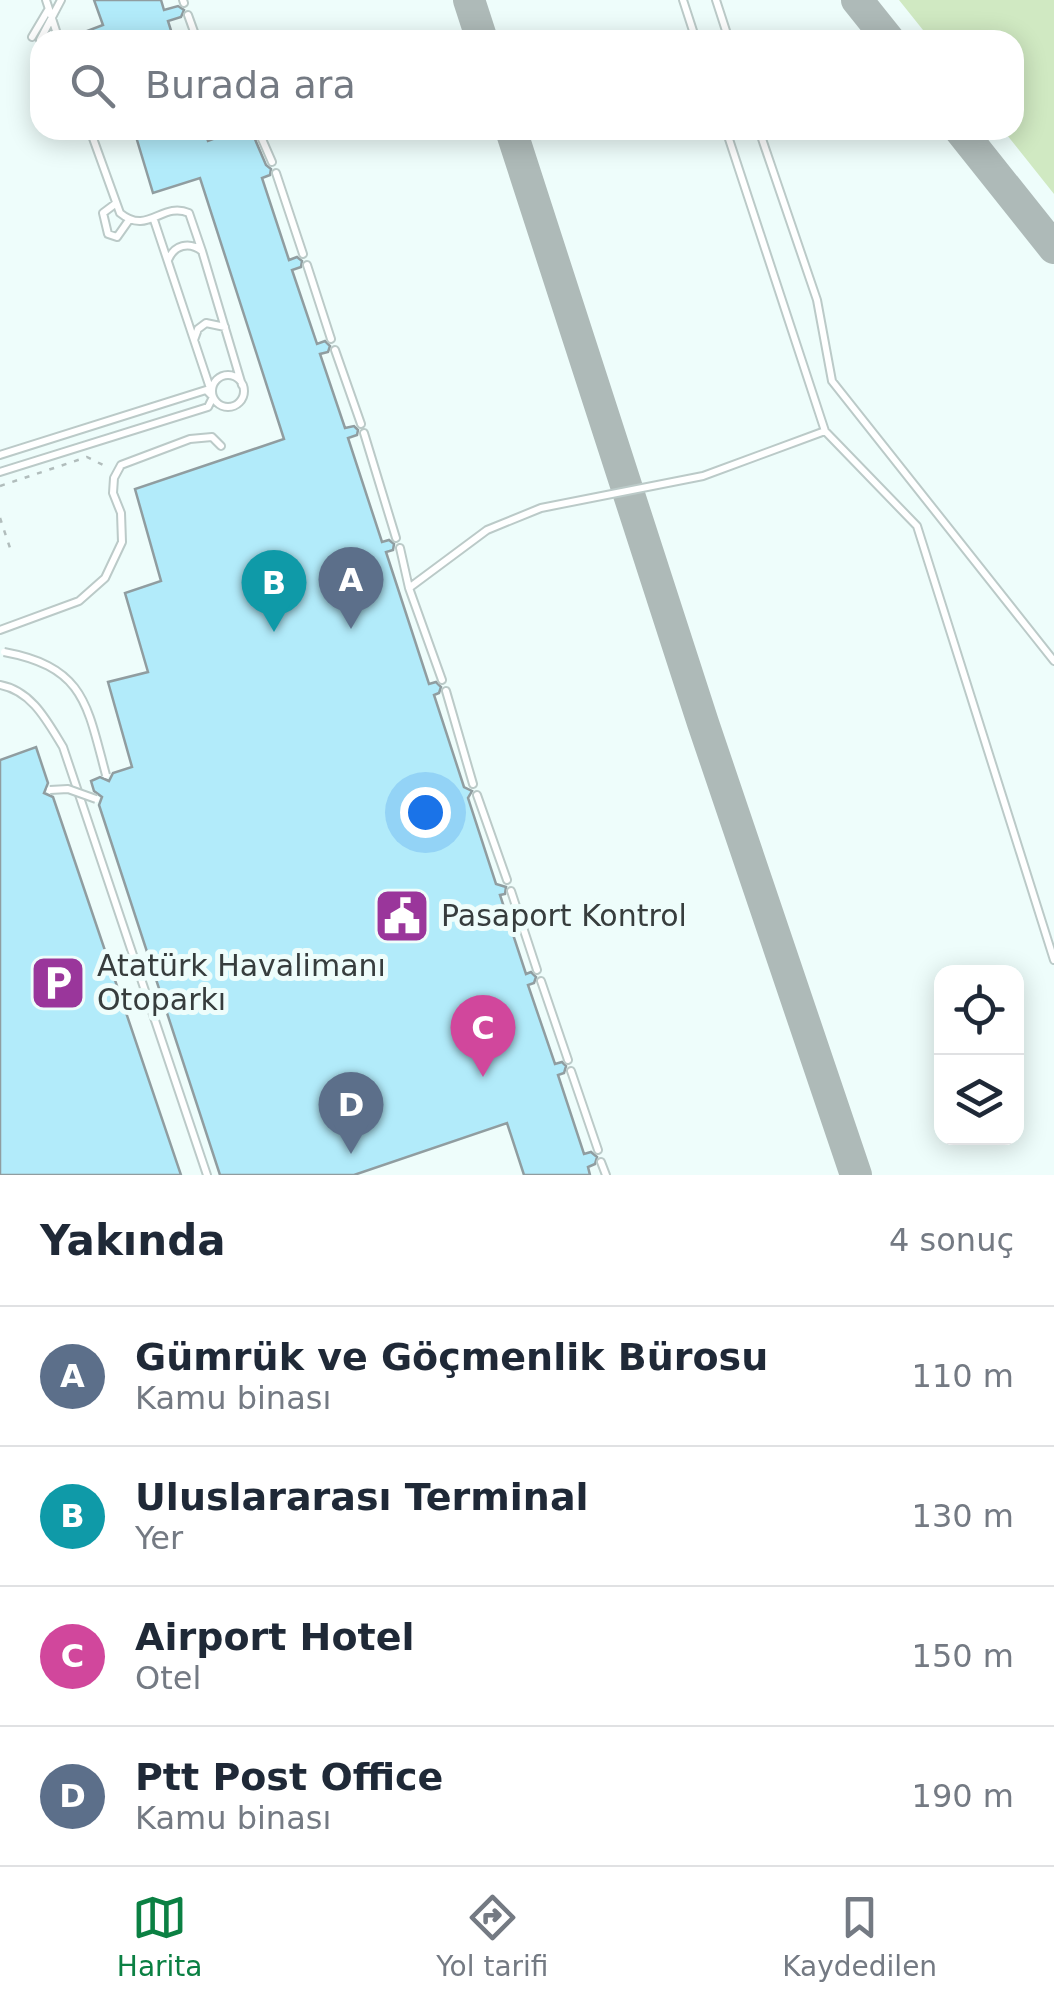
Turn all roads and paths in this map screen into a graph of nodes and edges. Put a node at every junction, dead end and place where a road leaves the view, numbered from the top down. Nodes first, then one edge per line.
1 (46, 0) edge
2 (61, 0) edge
3 (683, 0) edge
4 (716, 0) edge
5 (49, 10) junction
6 (188, 15) dead end
7 (52, 20) junction
8 (41, 30) edge
9 (45, 30) edge
10 (56, 30) edge
11 (193, 30) edge
12 (693, 30) edge
13 (726, 30) edge
14 (93, 140) edge
15 (262, 140) edge
16 (729, 140) edge
17 (763, 140) edge
18 (272, 162) dead end
19 (276, 173) dead end
20 (115, 204) junction
21 (129, 220) junction
22 (154, 220) junction
23 (202, 251) junction
24 (303, 254) dead end
25 (168, 262) junction
26 (307, 266) dead end
27 (226, 328) junction
28 (331, 339) dead end
29 (194, 341) junction
30 (335, 350) dead end
31 (242, 385) junction
32 (213, 397) junction
33 (361, 424) dead end
34 (825, 431) junction
35 (364, 433) dead end
36 (221, 446) dead end
37 (0, 454) edge
38 (0, 472) edge
39 (117, 472) junction
40 (0, 486) edge
41 (0, 518) edge
42 (396, 538) dead end
43 (10, 548) dead end
44 (400, 548) dead end
45 (409, 588) junction
46 (0, 630) edge
47 (2, 652) edge
48 (1054, 661) edge
49 (442, 680) dead end
50 (0, 685) edge
51 (446, 691) dead end
52 (106, 775) dead end
53 (474, 784) dead end
54 (50, 790) dead end
55 (477, 795) dead end
56 (96, 798) dead end
57 (508, 880) dead end
58 (511, 892) dead end
59 (1054, 960) edge
60 (537, 970) dead end
61 (541, 981) dead end
62 (568, 1060) dead end
63 (571, 1070) dead end
64 (598, 1150) dead end
65 (601, 1162) dead end
66 (207, 1175) edge
67 (606, 1175) edge

1 - 5 lane
2 - 7 lane
3 - 12 lane
4 - 13 lane
5 - 7 lane
5 - 8 lane
6 - 11 lane
7 - 9 lane
7 - 10 lane
14 - 20 lane
15 - 18 lane
16 - 34 lane
17 - 48 lane
19 - 24 lane
20 - 21 lane
20 - 21 lane
21 - 22 lane
22 - 23 lane
22 - 25 lane
23 - 25 lane
23 - 27 lane
25 - 29 lane
26 - 28 lane
27 - 29 lane
27 - 31 lane
29 - 32 lane
30 - 33 lane
31 - 32 lane
31 - 32 lane
32 - 37 lane
32 - 38 lane
34 - 45 lane
34 - 59 lane
35 - 42 lane
36 - 39 lane
39 - 40 path
39 - 46 lane
41 - 43 path
44 - 45 lane
45 - 49 lane
47 - 52 lane, bridge
50 - 66 lane
51 - 53 lane
54 - 56 lane, bridge
55 - 57 lane
58 - 60 lane
61 - 62 lane
63 - 64 lane
65 - 67 lane

